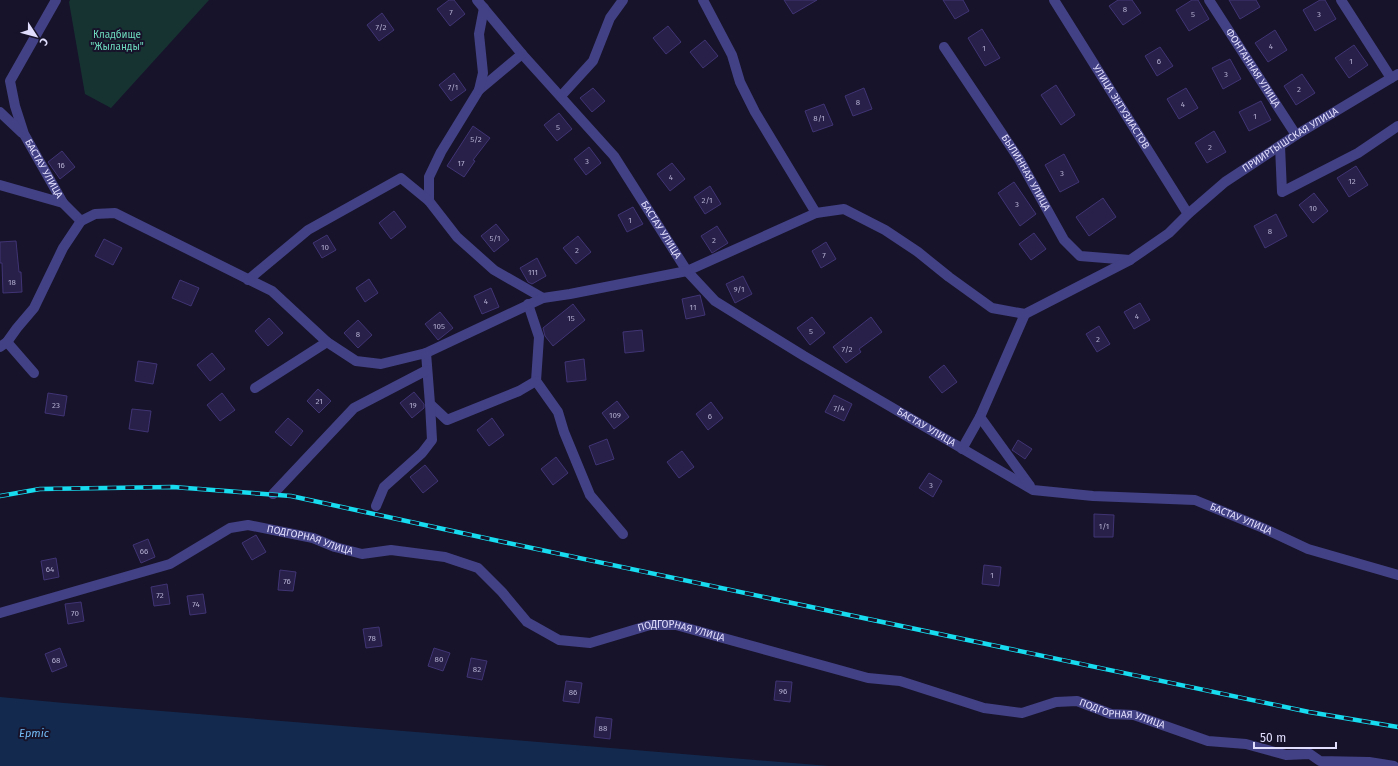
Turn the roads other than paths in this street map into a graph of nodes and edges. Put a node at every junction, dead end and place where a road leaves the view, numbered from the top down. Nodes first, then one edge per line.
1 (56, 0) edge
2 (623, 0) edge
3 (703, 0) edge
4 (1054, 0) edge
5 (1209, 0) edge
6 (1342, 0) edge
7 (480, 4) edge
8 (944, 47) dead end
9 (522, 54) junction
10 (1395, 76) edge
11 (479, 90) junction
12 (561, 96) junction
13 (0, 112) edge
14 (1398, 126) edge
15 (24, 134) junction
16 (1296, 135) junction
17 (1280, 146) junction
18 (0, 185) edge
19 (429, 201) junction
20 (63, 203) junction
21 (816, 213) junction
22 (1188, 214) junction
23 (81, 222) junction
24 (1130, 260) junction
25 (686, 272) junction
26 (248, 280) junction
27 (543, 298) junction
28 (528, 304) junction
29 (1026, 314) junction
30 (327, 342) junction
31 (4, 345) edge
32 (426, 353) junction
33 (427, 370) junction
34 (34, 374) dead end
35 (536, 381) junction
36 (255, 388) dead end
37 (430, 404) junction
38 (980, 417) junction
39 (962, 449) junction
40 (1032, 490) junction
41 (273, 494) dead end
42 (376, 506) dead end
43 (623, 534) dead end
44 (1398, 575) edge
45 (0, 613) edge
46 (1394, 766) edge

1 - 15 street, БАСТАУ УЛИЦА
2 - 12 street
3 - 21 street
4 - 22 street, УЛИЦА ЭНТУЗИАСТОВ
5 - 16 street, ФОНТАННАЯ УЛИЦА
6 - 10 street
7 - 9 street, БАСТАУ УЛИЦА
7 - 11 street
8 - 24 street, БЫЛИННАЯ УЛИЦА
9 - 11 street
9 - 12 street, БАСТАУ УЛИЦА
10 - 16 street, ПРИИРТЫШСКАЯ УЛИЦА
11 - 19 street
12 - 25 street, БАСТАУ УЛИЦА
13 - 15 street, БАСТАУ УЛИЦА
14 - 17 street
15 - 20 street, БАСТАУ УЛИЦА
16 - 17 street, ПРИИРТЫШСКАЯ УЛИЦА
17 - 22 street, ПРИИРТЫШСКАЯ УЛИЦА
18 - 20 street
19 - 26 street
19 - 27 street
20 - 23 street, БАСТАУ УЛИЦА
21 - 25 street
21 - 29 street
22 - 24 street, ПРИИРТЫШСКАЯ УЛИЦА
23 - 26 street
23 - 31 street
24 - 29 street, ПРИИРТЫШСКАЯ УЛИЦА
25 - 27 street
25 - 39 street, БАСТАУ УЛИЦА
26 - 30 street
27 - 28 street
28 - 32 street
28 - 35 street
29 - 38 street
30 - 32 street
30 - 36 street
31 - 34 street
32 - 33 street
33 - 37 street
33 - 41 street
35 - 37 street
35 - 43 street
37 - 42 street
38 - 39 street
38 - 40 street
39 - 40 street, БАСТАУ УЛИЦА
40 - 44 street, БАСТАУ УЛИЦА
45 - 46 street, ПОДГОРНАЯ УЛИЦА

